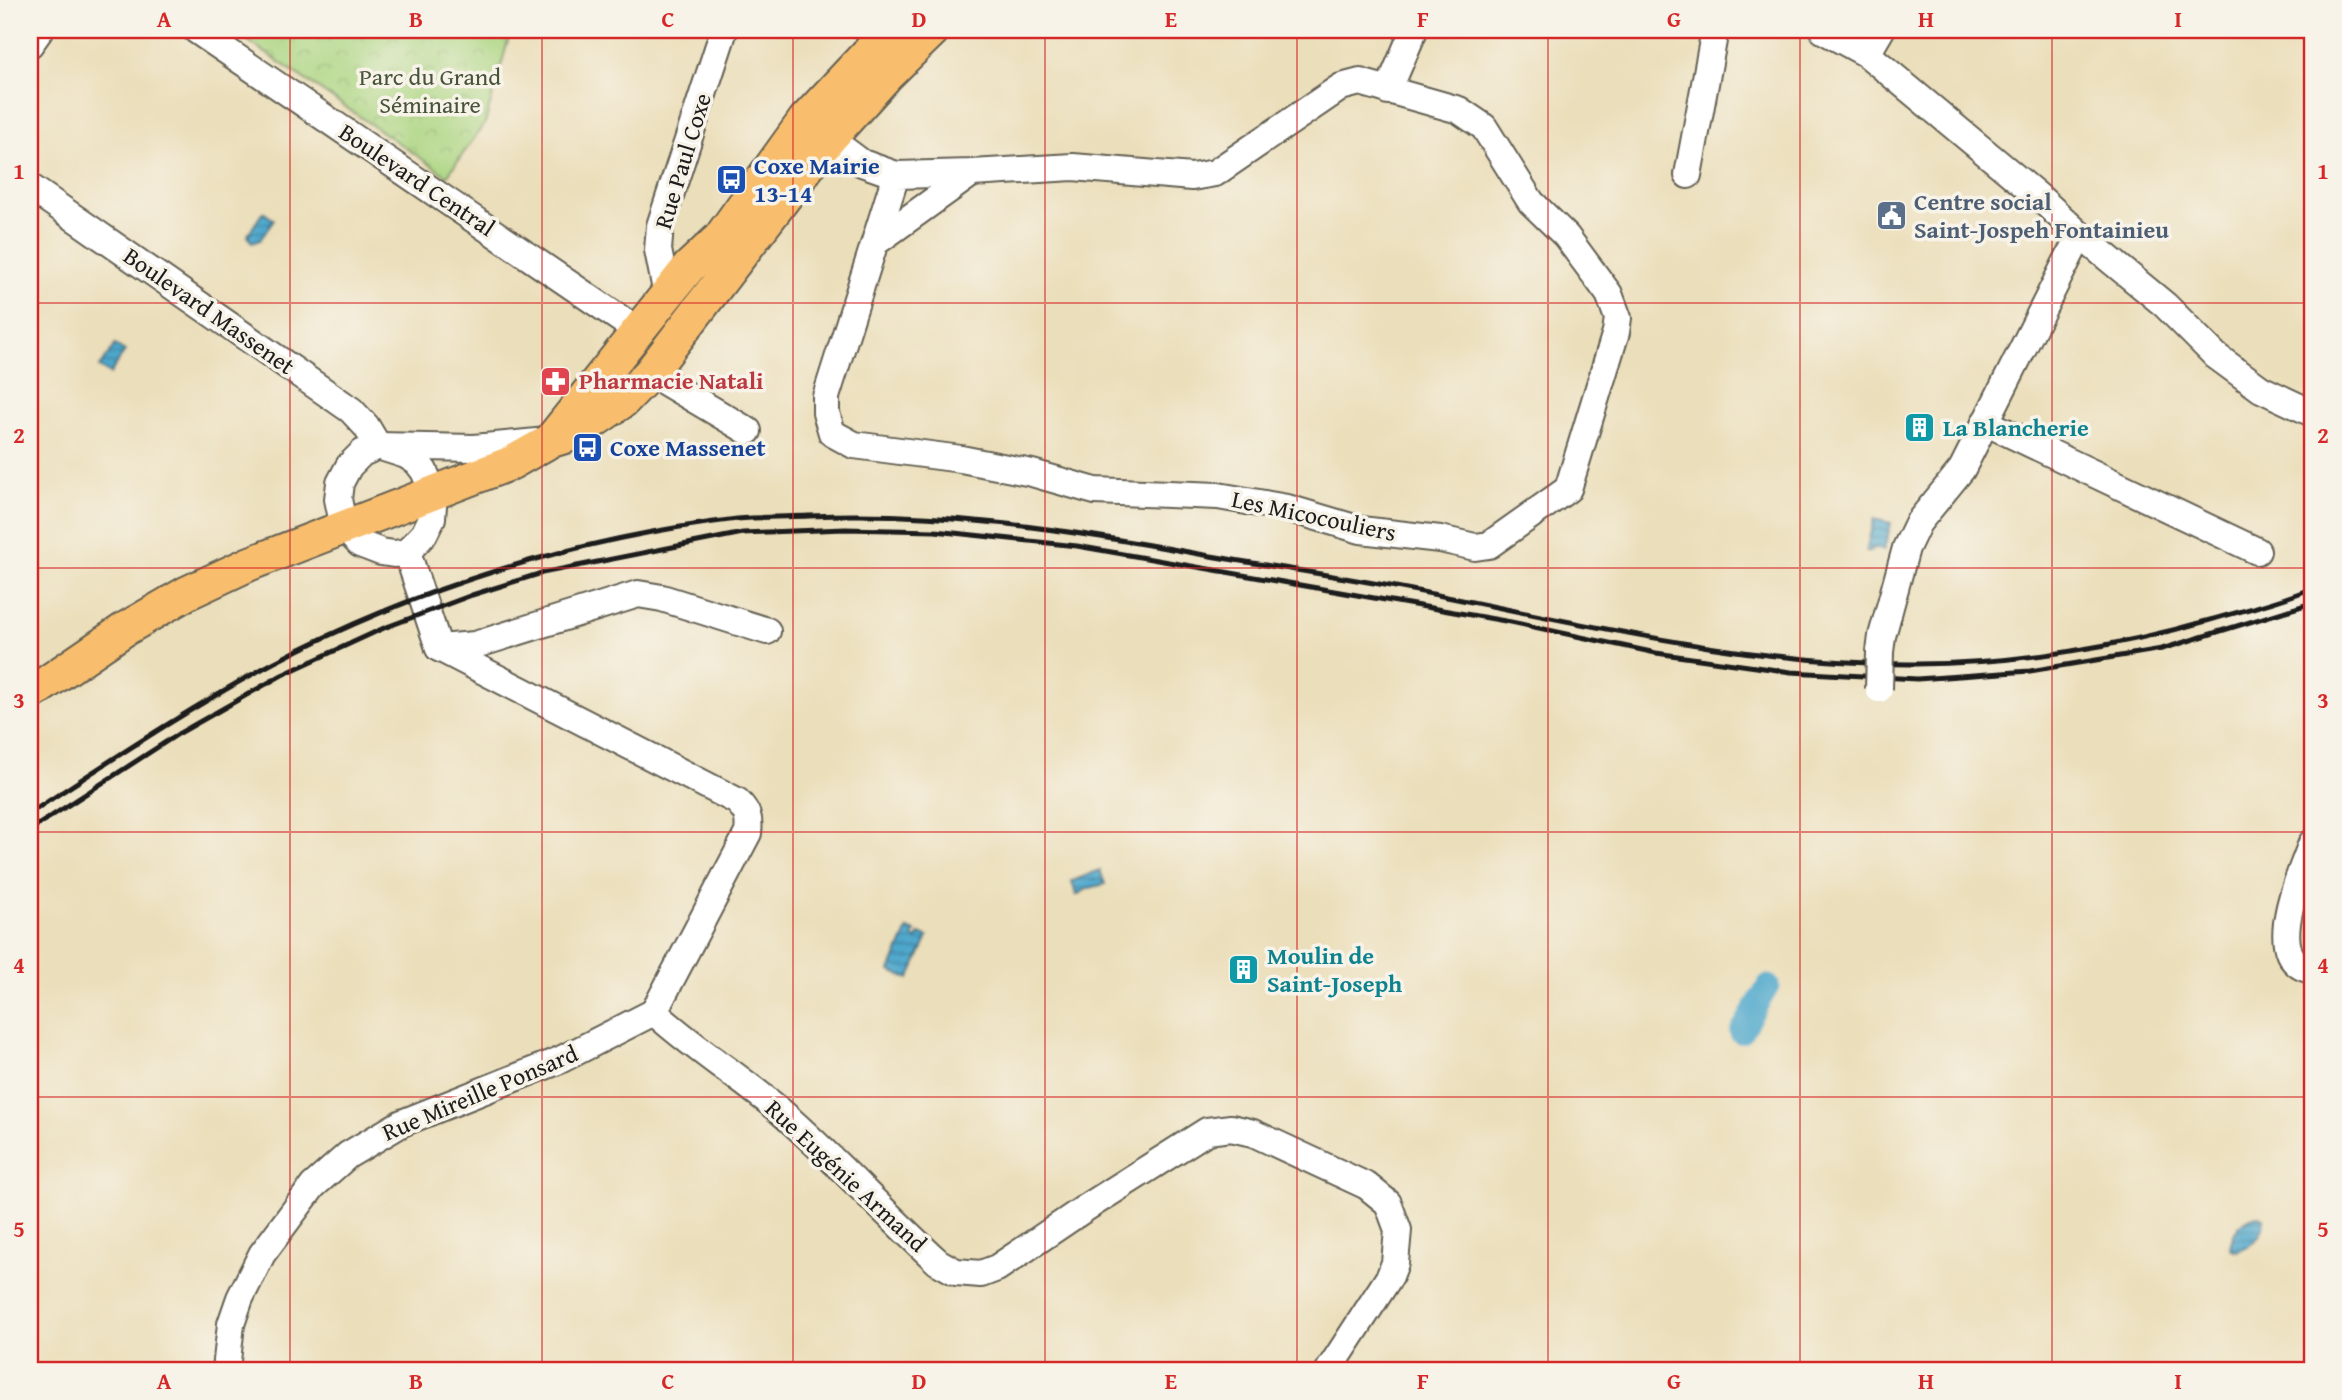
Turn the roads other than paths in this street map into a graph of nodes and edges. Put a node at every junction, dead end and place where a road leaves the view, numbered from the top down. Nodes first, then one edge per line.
1 (40, 30) edge
2 (196, 30) edge
3 (724, 30) edge
4 (886, 30) edge
5 (933, 30) edge
6 (1414, 30) edge
7 (1715, 30) edge
8 (1823, 30) edge
9 (1881, 30) edge
10 (30, 44) edge
11 (1867, 54) junction
12 (1388, 91) junction
13 (818, 130) junction
14 (972, 173) junction
15 (896, 174) junction
16 (1688, 175) dead end
17 (30, 187) edge
18 (2080, 235) junction
19 (876, 242) junction
20 (667, 295) junction
21 (638, 331) junction
22 (650, 373) junction
23 (2312, 413) edge
24 (1984, 422) junction
25 (748, 431) dead end
26 (550, 441) junction
27 (377, 446) junction
28 (434, 494) junction
29 (344, 528) junction
30 (2257, 551) dead end
31 (407, 552) junction
32 (766, 631) dead end
33 (439, 648) junction
34 (1879, 689) dead end
35 (34, 693) edge
36 (2312, 843) edge
37 (2312, 970) edge
38 (654, 1012) junction
39 (226, 1370) edge
40 (1329, 1370) edge

1 - 10 street
2 - 21 street, Boulevard Central
3 - 20 street, Rue Paul Coxe
4 - 13 main road
5 - 13 main road
6 - 12 street
7 - 16 street
8 - 11 street
9 - 11 street
11 - 18 street
12 - 14 street, Les Micocouliers
12 - 19 street, Les Micocouliers
13 - 15 street, Les Micocouliers
13 - 20 main road
13 - 22 main road
14 - 15 street, Les Micocouliers
14 - 19 street
15 - 19 street, Les Micocouliers
17 - 27 street, Boulevard Massenet
18 - 23 street
18 - 24 street
20 - 21 main road
21 - 26 main road
22 - 25 street
22 - 26 main road
24 - 30 street
24 - 34 street, bridge
26 - 27 street
26 - 28 main road
27 - 28 street
27 - 29 street
28 - 29 main road
28 - 31 street
29 - 31 street
29 - 35 main road
31 - 33 street
32 - 33 street
33 - 38 street
36 - 37 street
38 - 39 street, Rue Mireille Ponsard
38 - 40 street, Rue Eugénie Armand

